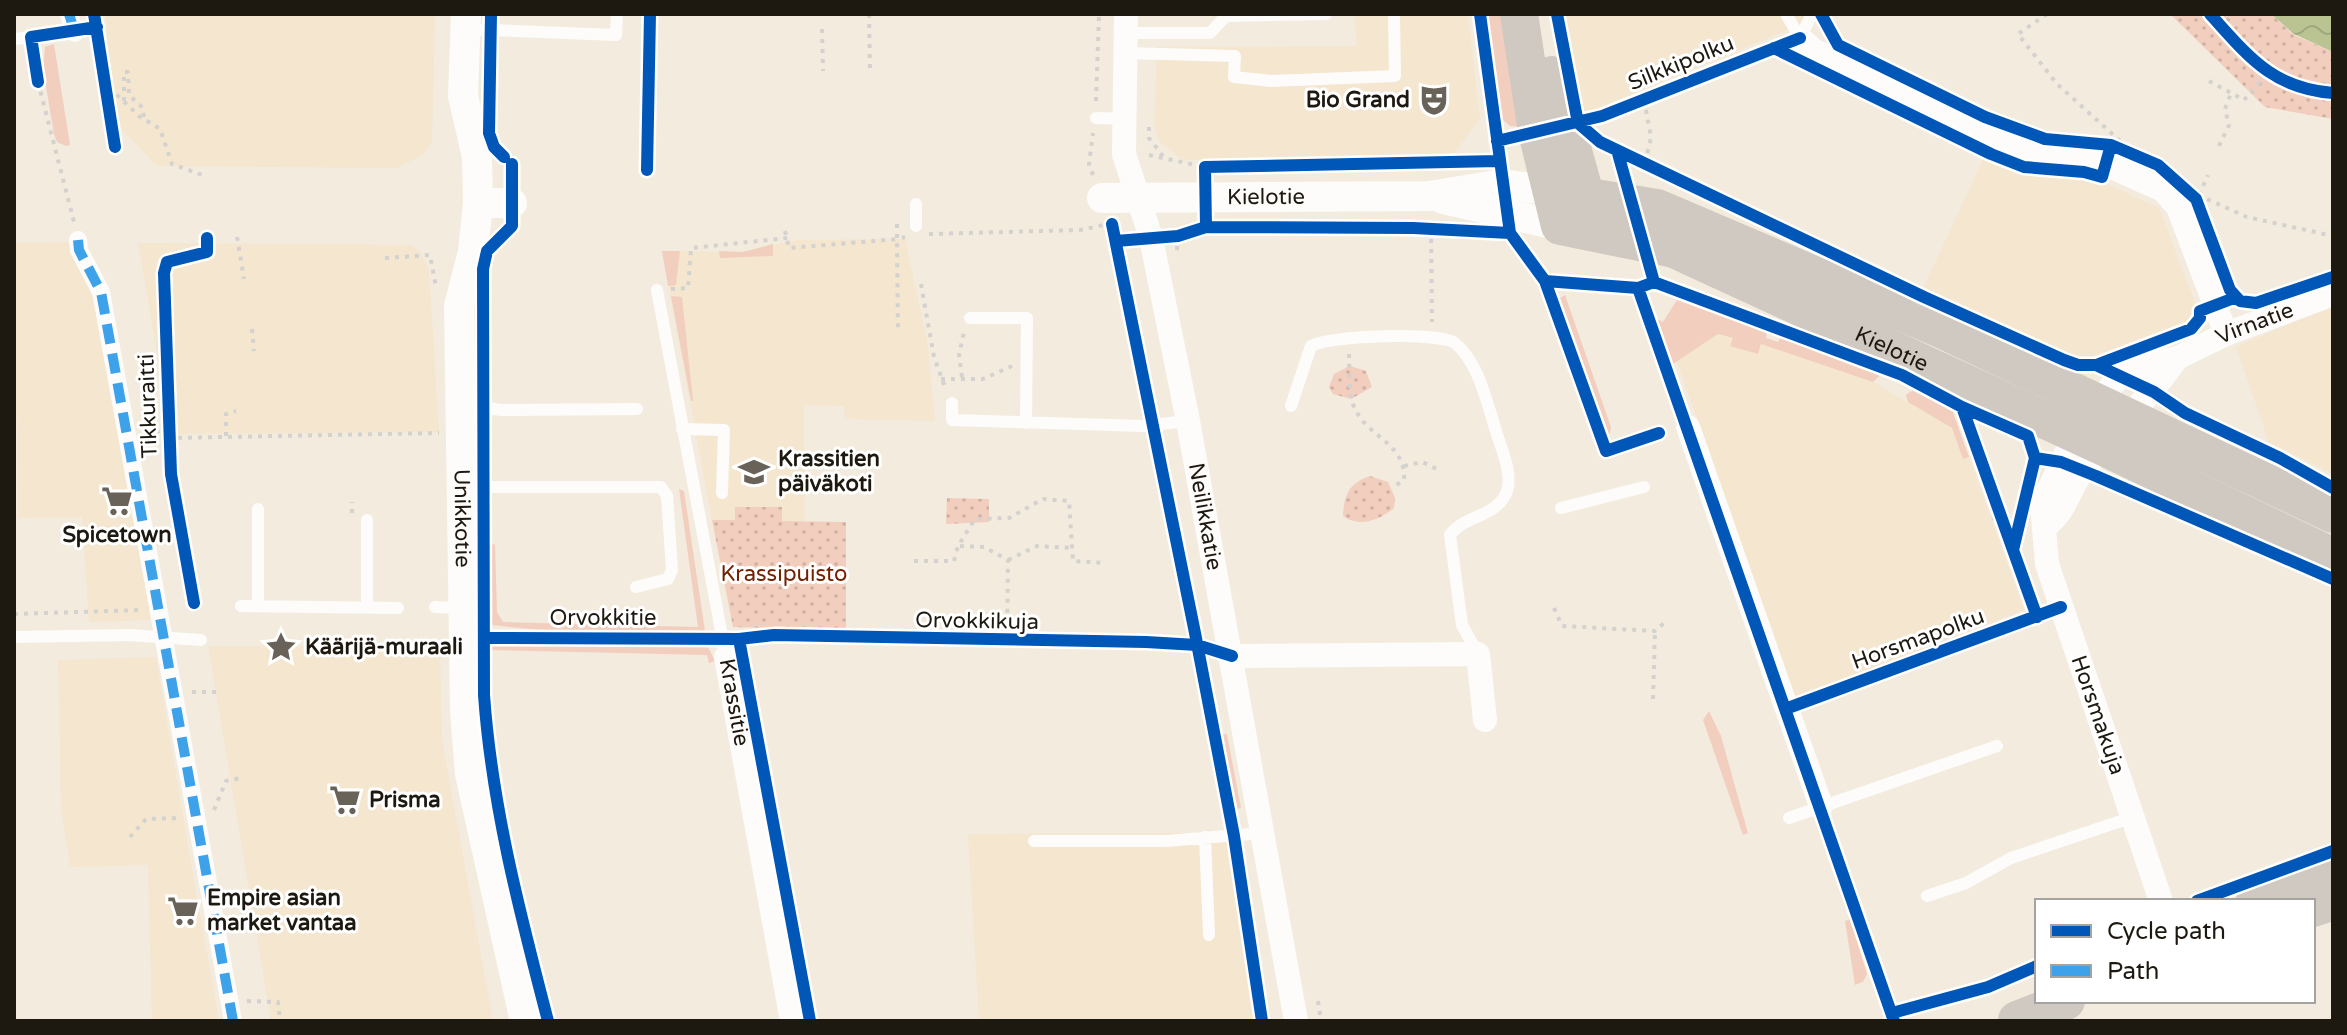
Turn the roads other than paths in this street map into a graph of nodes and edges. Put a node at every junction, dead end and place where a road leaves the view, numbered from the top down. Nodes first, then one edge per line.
1 (69, 14) edge
2 (617, 14) edge
3 (1326, 14) edge
4 (1394, 14) edge
5 (1519, 14) edge
6 (1538, 14) edge
7 (1786, 14) edge
8 (1812, 14) edge
9 (1227, 15) edge
10 (466, 21) edge
11 (75, 33) dead end
12 (1126, 33) edge
13 (31, 37) road end
14 (1800, 38) junction
15 (14, 39) edge
16 (1096, 118) road end
17 (1125, 119) junction
18 (1135, 196) junction
19 (478, 203) junction
20 (512, 203) road end
21 (916, 204) dead end
22 (1573, 211) junction
23 (1110, 218) road end
24 (916, 226) dead end
25 (78, 240) road end
26 (657, 290) dead end
27 (2333, 294) edge
28 (970, 318) road end
29 (2226, 334) junction
30 (2177, 358) junction
31 (952, 403) road end
32 (1291, 406) dead end
33 (637, 409) dead end
34 (461, 419) junction
35 (1188, 421) junction
36 (1026, 423) junction
37 (2100, 425) junction
38 (1688, 427) dead end
39 (682, 429) junction
40 (463, 487) junction
41 (1644, 487) dead end
42 (722, 493) dead end
43 (1561, 508) dead end
44 (258, 509) dead end
45 (2333, 514) edge
46 (367, 520) dead end
47 (2333, 557) edge
48 (636, 587) dead end
49 (241, 606) dead end
50 (258, 606) junction
51 (367, 607) junction
52 (435, 607) dead end
53 (398, 608) dead end
54 (465, 608) junction
55 (14, 637) edge
56 (165, 638) junction
57 (201, 640) dead end
58 (1478, 654) junction
59 (1232, 656) junction
60 (726, 657) joint
61 (1485, 720) dead end
62 (1997, 746) dead end
63 (1821, 806) junction
64 (2133, 817) junction
65 (1789, 818) dead end
66 (1263, 833) junction
67 (1205, 837) junction
68 (1034, 841) dead end
69 (2333, 872) edge
70 (1927, 896) dead end
71 (2160, 899) edge
72 (2260, 899) edge
73 (1209, 935) dead end
74 (2035, 1002) edge
75 (2061, 1003) edge
76 (2016, 1020) edge
77 (233, 1021) edge
78 (525, 1021) edge
79 (792, 1021) edge
80 (1296, 1021) edge

1 - 11 street
2 - 10 lane
3 - 9 lane
4 - 12 lane
5 - 22 main road
6 - 22 main road
7 - 14 lane
8 - 14 lane
9 - 12 lane
10 - 19 street, Unikkotie
12 - 17 street, Neilikkatie
13 - 15 lane
14 - 29 street
16 - 17 lane
17 - 18 street, Neilikkatie
18 - 22 street, Kielotie
18 - 23 street, Kielotie
18 - 35 street, Neilikkatie
19 - 20 street
19 - 34 street, Unikkotie
21 - 24 lane
22 - 37 main road, Kielotie
25 - 56 street, Tikkuraitti
26 - 39 lane, Krassitie
27 - 29 street, Virnatie
28 - 36 lane
29 - 30 street, Virnatie
30 - 37 street, Virnatie
30 - 37 street, Virnatie
31 - 36 lane
32 - 58 lane
33 - 34 lane
34 - 40 street, Unikkotie
35 - 36 lane
35 - 59 street, Neilikkatie
37 - 45 main road, Kielotie
37 - 47 main road, Kielotie
37 - 64 street, Horsmakuja
38 - 63 street
39 - 42 lane
39 - 60 lane, Krassitie
40 - 48 lane
40 - 54 street, Unikkotie
41 - 43 lane
44 - 50 lane
46 - 51 lane
49 - 50 lane
50 - 51 lane
51 - 53 lane
52 - 54 lane
54 - 78 street, Unikkotie
55 - 56 lane
56 - 57 lane
56 - 77 street, Tikkuraitti
58 - 59 street
58 - 61 street
59 - 66 street, Neilikkatie
60 - 79 street, Krassitie
62 - 63 lane
63 - 65 lane
64 - 70 lane
64 - 71 street, Horsmakuja
66 - 67 lane
66 - 80 street, Neilikkatie
67 - 68 lane
67 - 73 lane
69 - 72 main road
74 - 76 main road
75 - 76 main road

